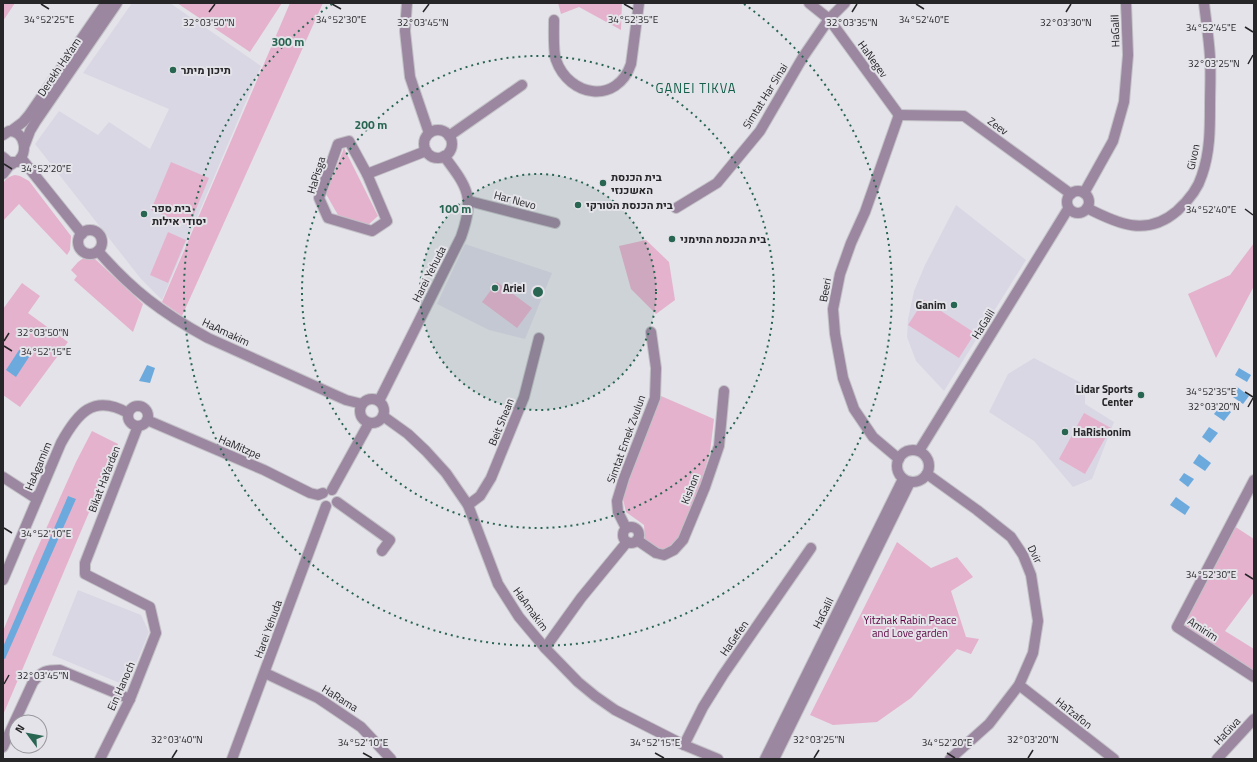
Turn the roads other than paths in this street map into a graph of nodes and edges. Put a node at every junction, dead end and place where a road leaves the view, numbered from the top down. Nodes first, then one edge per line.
1 (106, 3) edge
2 (117, 3) edge
3 (407, 3) edge
4 (639, 3) edge
5 (809, 3) edge
6 (845, 3) edge
7 (1126, 3) edge
8 (1204, 3) edge
9 (829, 19) junction
10 (554, 20) dead end
11 (522, 86) dead end
12 (899, 115) junction
13 (6, 132) edge
14 (429, 133) junction
15 (449, 136) junction
16 (24, 147) junction
17 (426, 151) junction
18 (444, 156) junction
19 (3, 157) edge
20 (18, 160) junction
21 (3, 174) edge
22 (367, 174) junction
23 (1084, 193) junction
24 (1071, 194) junction
25 (469, 201) junction
26 (676, 208) dead end
27 (1087, 208) junction
28 (1071, 211) junction
29 (555, 223) dead end
30 (82, 234) junction
31 (98, 251) junction
32 (651, 332) dead end
33 (539, 338) dead end
34 (724, 390) dead end
35 (379, 401) junction
36 (362, 404) junction
37 (128, 412) junction
38 (383, 416) junction
39 (147, 420) junction
40 (369, 422) junction
41 (138, 426) junction
42 (922, 453) junction
43 (899, 458) junction
44 (927, 474) junction
45 (3, 477) edge
46 (907, 480) junction
47 (1254, 480) edge
48 (328, 492) junction
49 (37, 499) junction
50 (337, 502) junction
51 (468, 505) junction
52 (326, 506) junction
53 (626, 528) junction
54 (637, 540) junction
55 (627, 542) junction
56 (810, 548) dead end
57 (382, 552) dead end
58 (3, 580) edge
59 (153, 620) joint
60 (545, 648) junction
61 (265, 673) junction
62 (1254, 677) edge
63 (1020, 685) junction
64 (130, 699) junction
65 (1254, 719) edge
66 (684, 745) junction
67 (3, 747) edge
68 (100, 759) edge
69 (232, 759) edge
70 (391, 759) edge
71 (718, 759) edge
72 (765, 759) edge
73 (774, 759) edge
74 (950, 759) edge
75 (1114, 759) edge
76 (1217, 759) edge

1 - 13 street, Derekh HaYam
2 - 16 street, Derekh HaYam
3 - 14 street
4 - 10 street
5 - 9 street, HaNegev
6 - 9 street, Simtat Har Sinai
7 - 23 street, HaGalil
8 - 27 street, Givon
9 - 12 street, HaNegev
9 - 26 street, Simtat Har Sinai
11 - 15 street
12 - 24 street, Zeev
12 - 43 street, Beeri
13 - 16 street
14 - 15 street
14 - 17 street
15 - 18 street
16 - 20 street, Derekh HaYam
17 - 18 street
17 - 22 street
18 - 25 street, Harei Yehuda
19 - 20 street
20 - 21 street
20 - 30 street
22 - 22 street, HaPisga
23 - 24 street
23 - 27 street
24 - 28 street
25 - 29 street, Har Nevo
25 - 35 street, Harei Yehuda
27 - 28 street
28 - 42 street, HaGalil
30 - 31 street
30 - 31 street
31 - 36 street, HaAmakim
32 - 53 street, Simtat Emek Zvulun
33 - 51 street, Beit Shean
34 - 54 street, Kishon
35 - 36 street
35 - 38 street
36 - 40 street
37 - 39 street
37 - 41 street
37 - 49 street, HaAgamim
38 - 40 street
38 - 51 street, HaAmakim
39 - 41 street
39 - 48 street, HaMitzpe
40 - 48 street
41 - 59 street, Bikat HaYarden
42 - 43 street
42 - 44 street
43 - 46 street
44 - 46 street
44 - 63 street, Dvir
45 - 49 street
46 - 72 street, HaGalil
46 - 73 street, HaGalil
47 - 62 street, Amirim
48 - 50 street
48 - 52 street
49 - 58 street, HaAgamim
50 - 52 street
50 - 57 street
51 - 60 street, HaAmakim
52 - 61 street, Harei Yehuda
53 - 54 street
53 - 55 street
54 - 55 street
55 - 60 street
56 - 66 street, HaGefen
59 - 64 street, Ein Hanoch
60 - 66 street, HaAmakim
61 - 69 street, Harei Yehuda
61 - 70 street, HaRama
63 - 74 street, Dvir
63 - 75 street, HaTzafon
64 - 67 street
64 - 68 street, Ein Hanoch
65 - 76 street, HaGiva
66 - 71 street, HaAmakim

